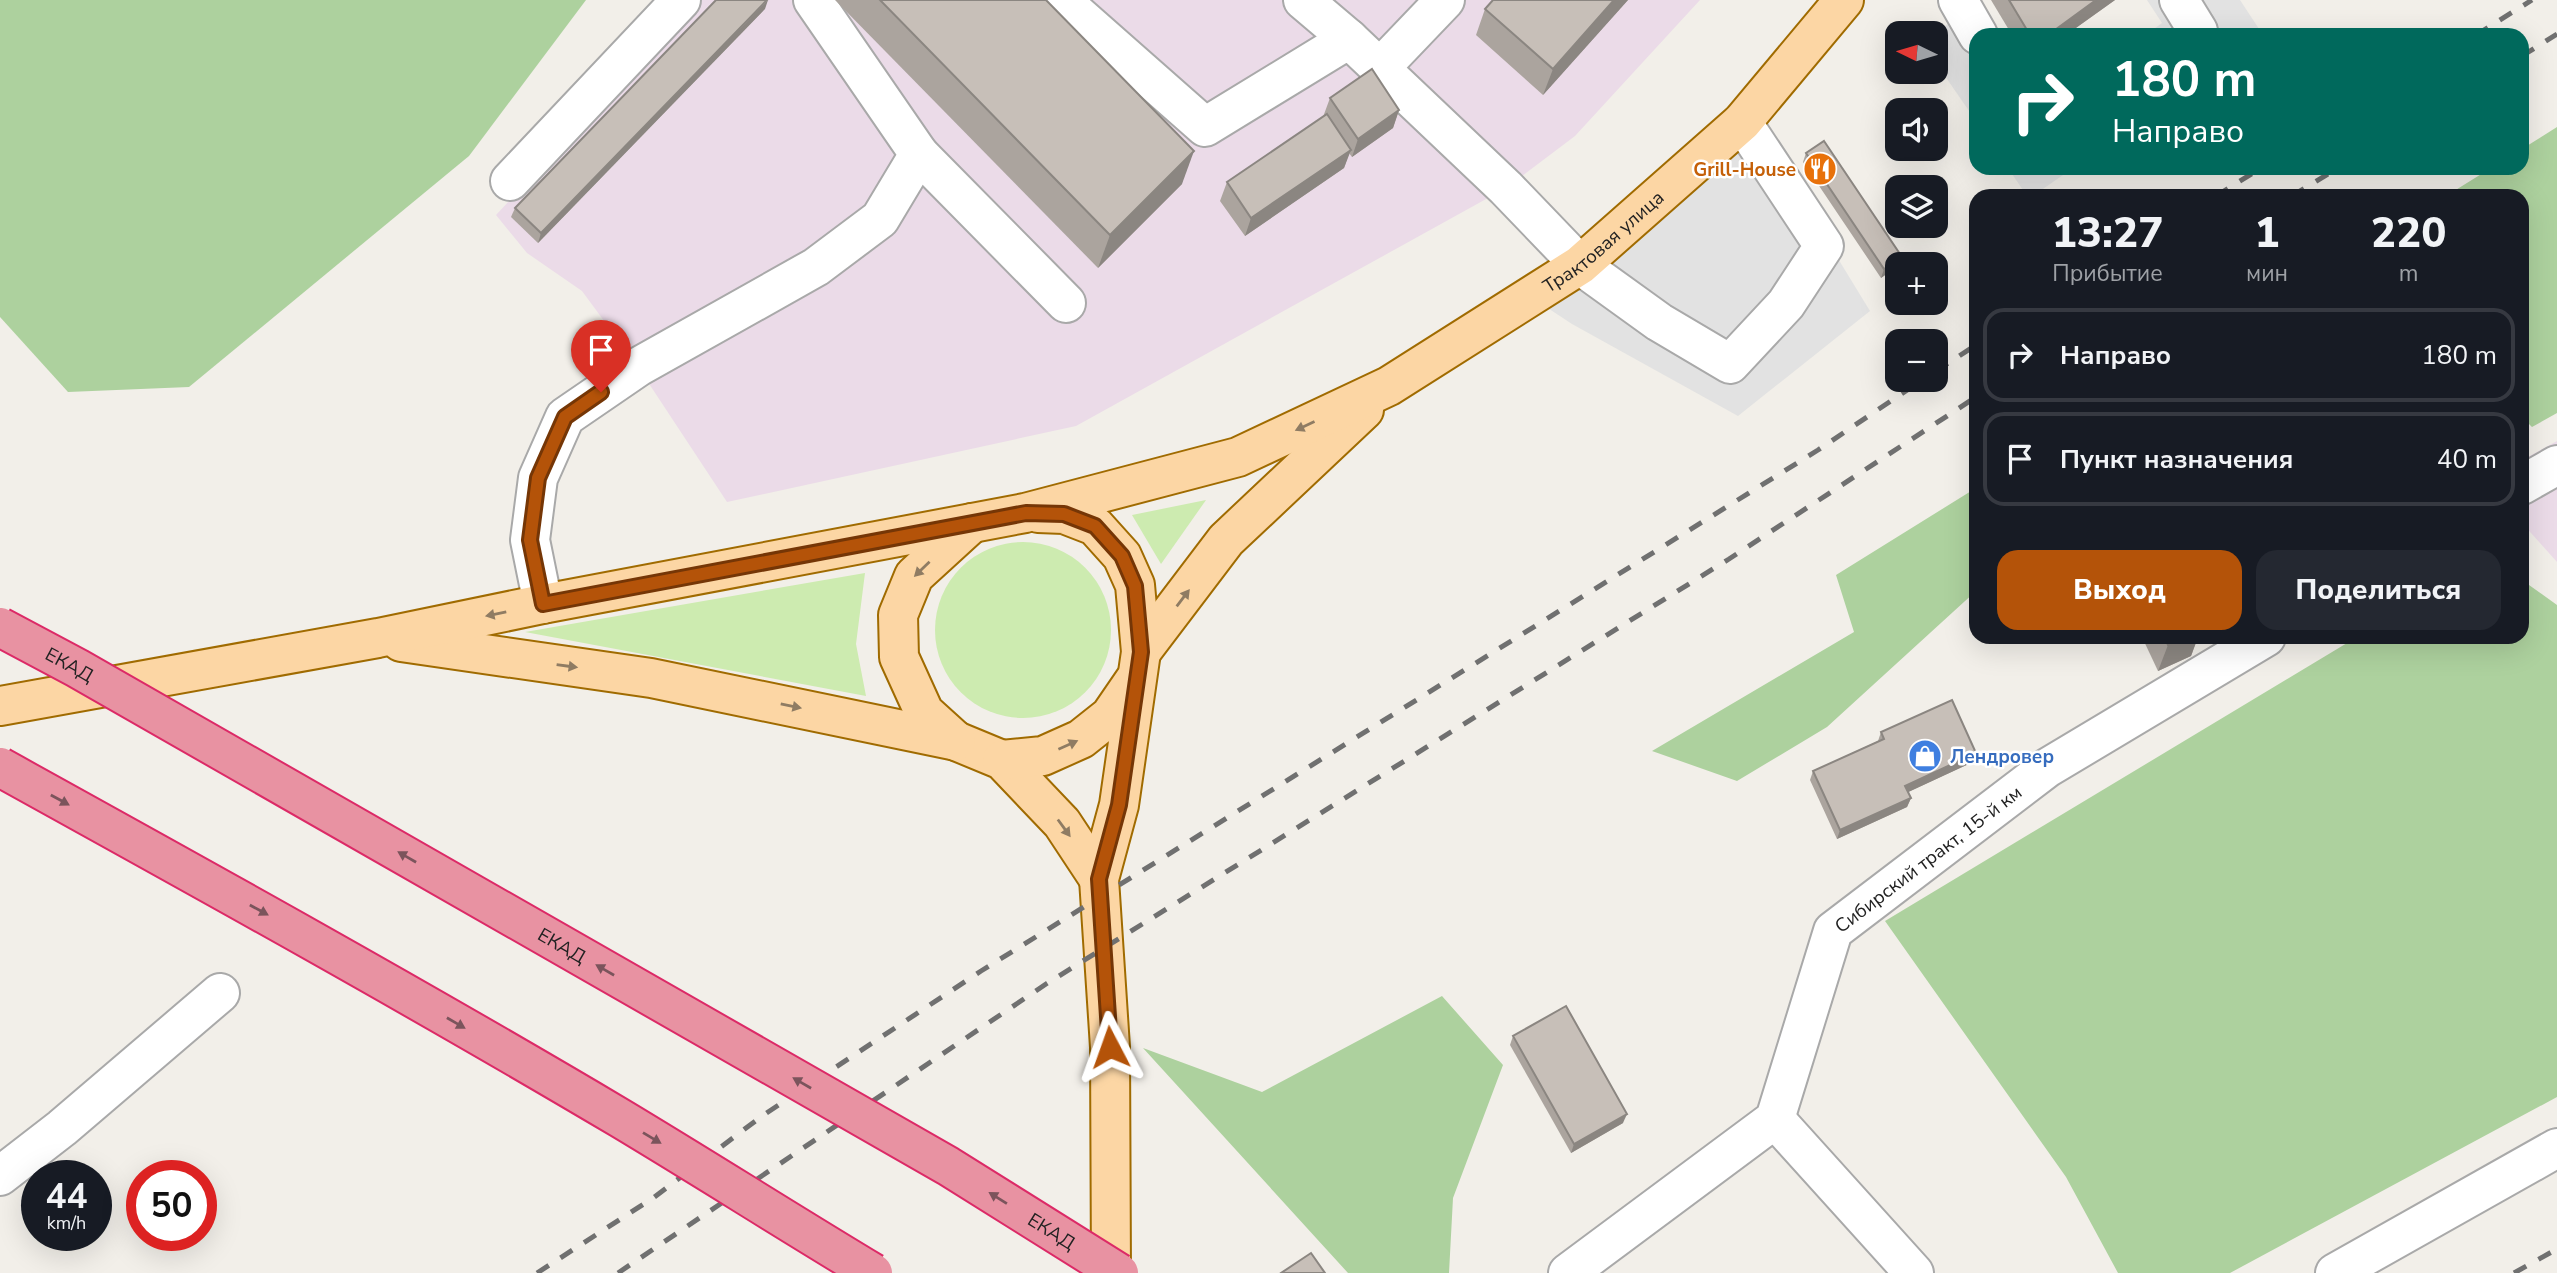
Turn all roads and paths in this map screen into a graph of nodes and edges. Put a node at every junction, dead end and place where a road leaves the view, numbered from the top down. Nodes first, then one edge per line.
1 (681, 0) edge
2 (813, 0) edge
3 (1061, 0) edge
4 (1303, 0) edge
5 (1445, 0) edge
6 (1844, 0) edge
7 (1958, 0) edge
8 (2179, 0) edge
9 (1974, 28) edge
10 (2196, 28) edge
11 (1349, 39) junction
12 (1380, 68) junction
13 (1742, 122) junction
14 (919, 154) junction
15 (510, 181) dead end
16 (1580, 265) junction
17 (1066, 303) dead end
18 (1389, 386) junction
19 (2557, 465) edge
20 (2529, 481) edge
21 (1026, 513) junction
22 (972, 523) junction
23 (543, 604) junction
24 (0, 626) edge
25 (379, 638) junction
26 (2254, 644) edge
27 (1139, 666) junction
28 (0, 706) edge
29 (956, 741) junction
30 (1002, 760) junction
31 (0, 767) edge
32 (1099, 879) junction
33 (220, 993) dead end
34 (1775, 1119) junction
35 (2557, 1148) edge
36 (0, 1176) edge
37 (873, 1273) edge
38 (1111, 1273) edge
39 (1119, 1273) edge
40 (1568, 1273) edge
41 (1914, 1273) edge
42 (2335, 1273) edge

1 - 15 street
2 - 14 street
3 - 11 street
4 - 11 street
5 - 12 street
6 - 13 main road, Трактовая улица
7 - 9 street
8 - 10 street
11 - 12 street
12 - 16 street
13 - 16 main road, Трактовая улица
13 - 16 street
14 - 17 street
14 - 23 street
16 - 18 main road, Трактовая улица
18 -> 21 main road
27 -> 18 main road
19 - 20 street
21 - 22 main road
21 - 27 main road
22 - 23 main road
22 -> 29 main road
23 -> 25 main road
39 -> 24 highway, ЕКАД, bridge
25 - 28 main road
25 -> 29 main road
26 - 34 street, Сибирский тракт, 15-й км
30 -> 27 main road
27 - 32 main road
29 - 30 main road
30 -> 32 main road
31 -> 37 highway, bridge
32 - 38 main road
33 - 36 street
34 - 40 street
34 - 41 street
35 - 42 street

